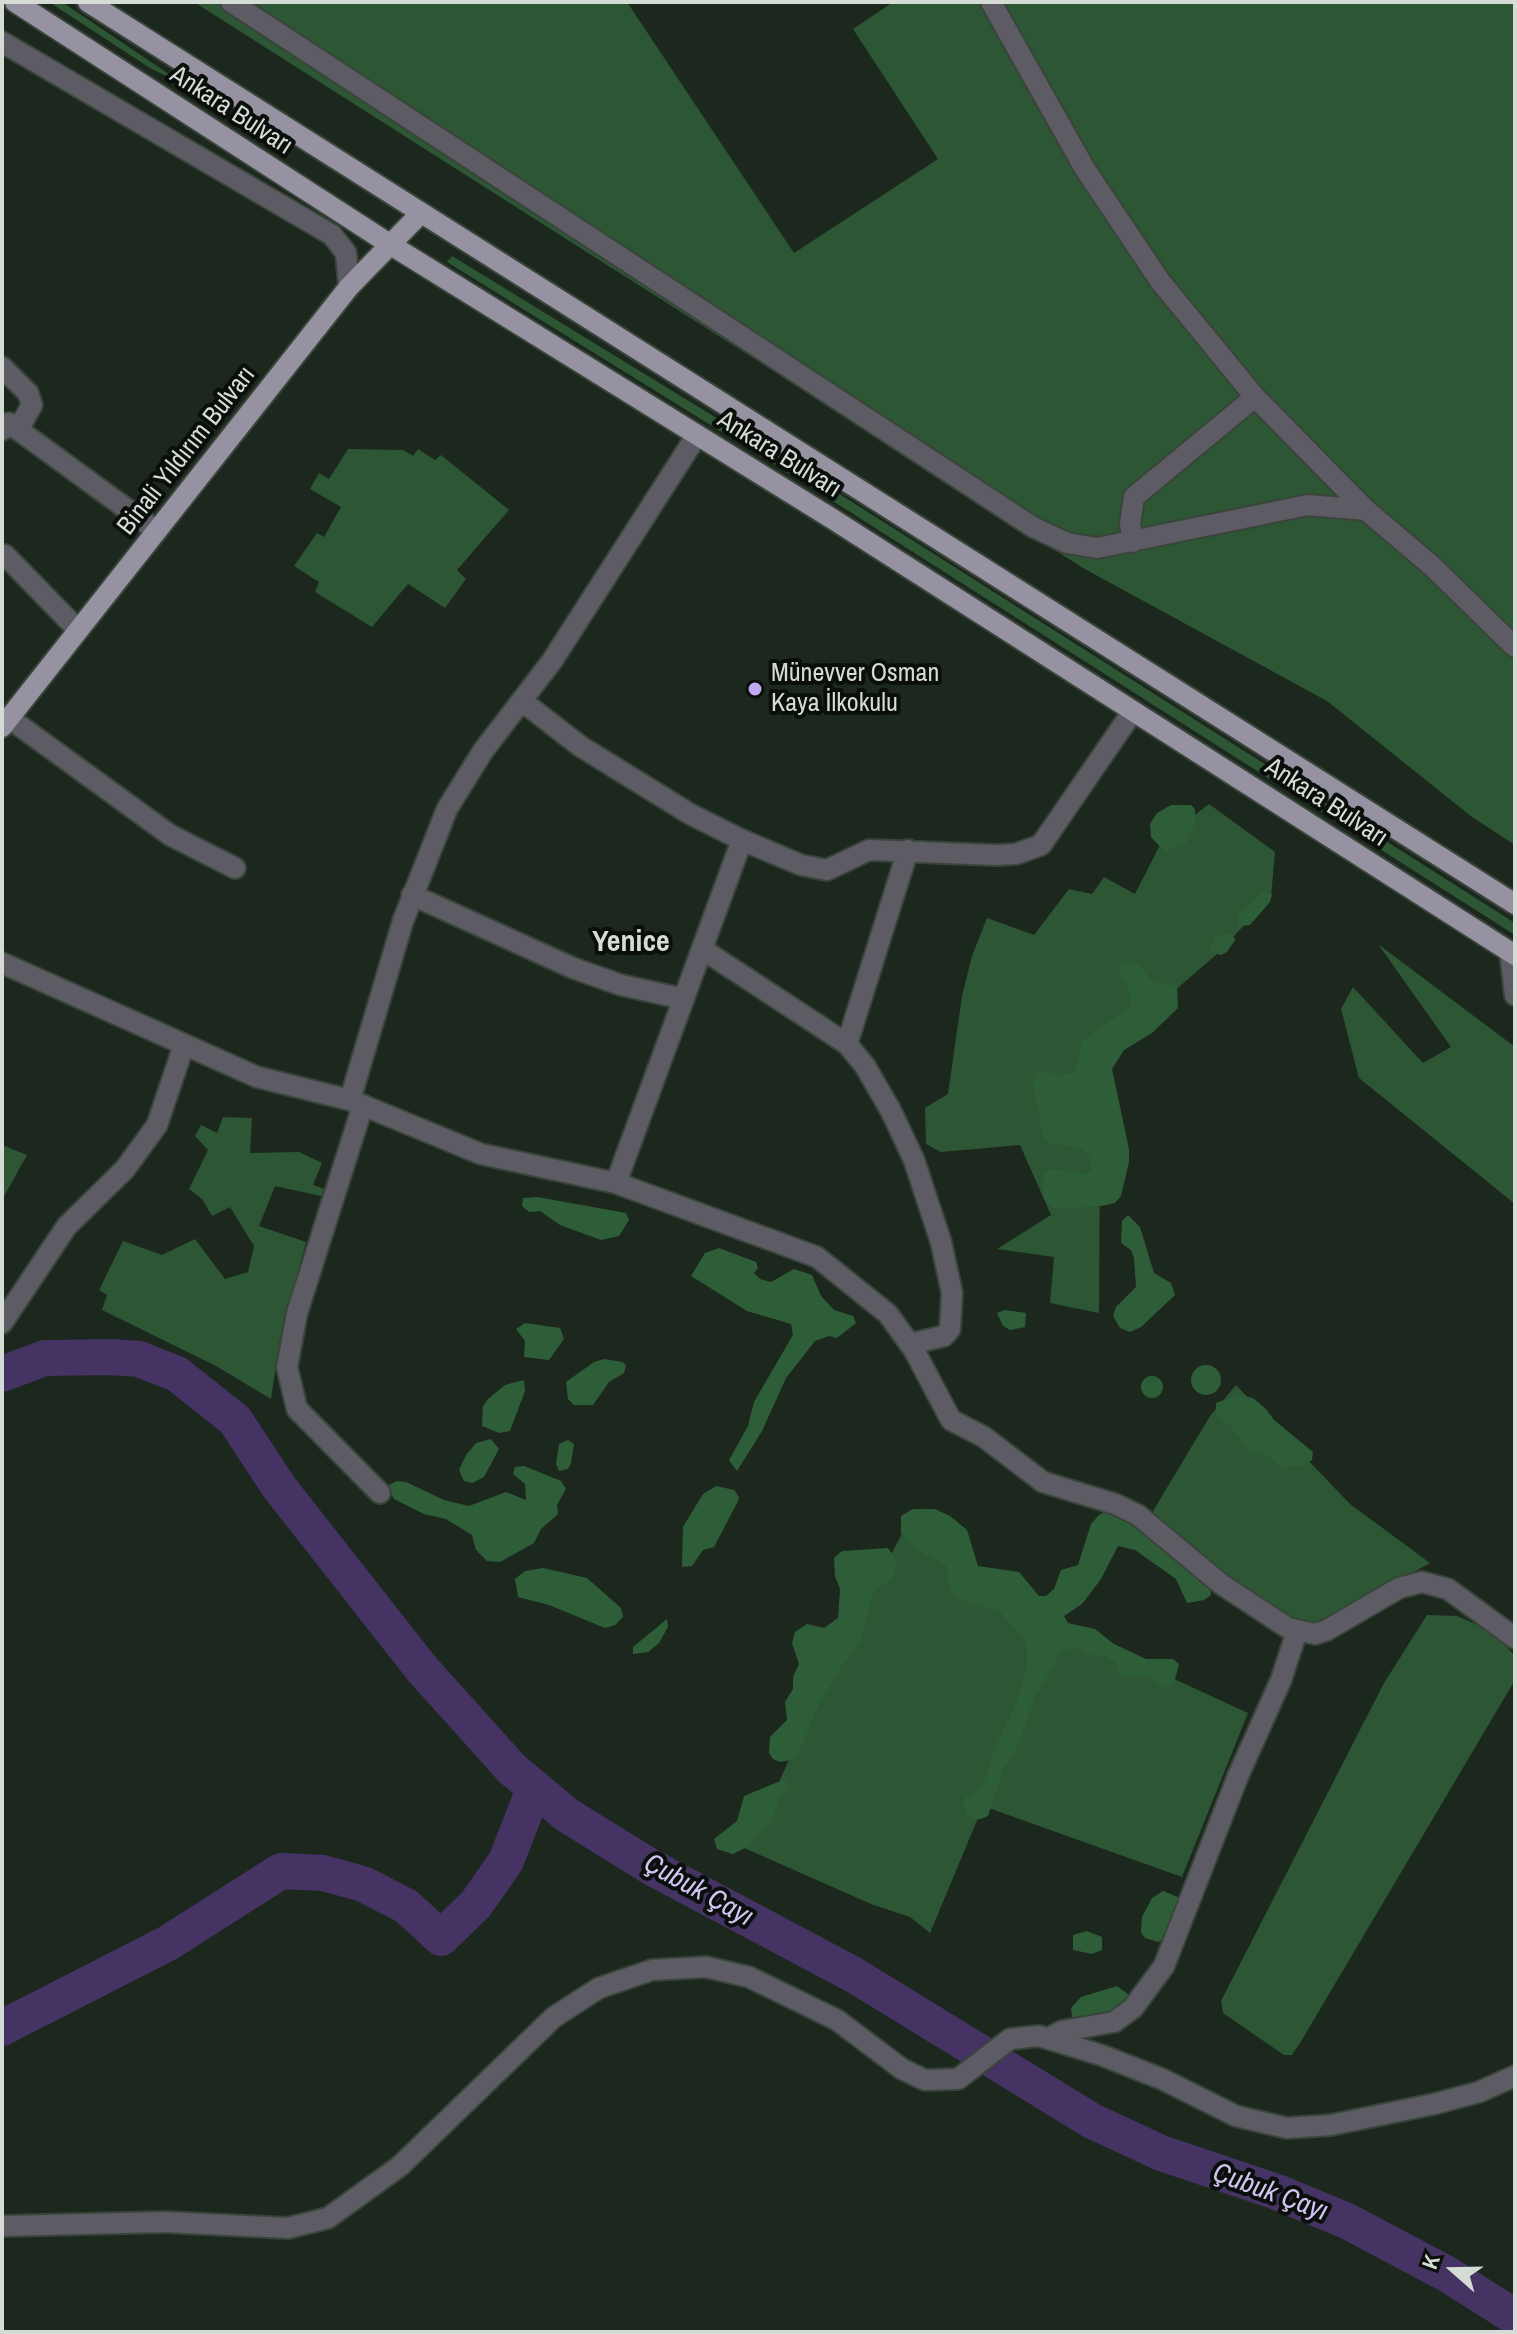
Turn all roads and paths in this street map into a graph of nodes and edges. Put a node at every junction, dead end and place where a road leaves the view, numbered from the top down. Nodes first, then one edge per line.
1 (15, 2) edge
2 (88, 2) edge
3 (231, 2) edge
4 (991, 2) edge
5 (2, 42) edge
6 (420, 214) junction
7 (391, 245) junction
8 (349, 287) junction
9 (2, 367) edge
10 (1255, 397) junction
11 (10, 430) edge
12 (697, 435) junction
13 (1366, 510) junction
14 (157, 531) junction
15 (1133, 542) junction
16 (5, 555) dead end
17 (78, 630) junction
18 (1515, 647) edge
19 (522, 701) junction
20 (1133, 711) junction
21 (6, 722) edge
22 (742, 840) junction
23 (908, 850) junction
24 (235, 868) dead end
25 (412, 895) junction
26 (1515, 904) edge
27 (702, 949) junction
28 (1513, 953) edge
29 (2, 963) edge
30 (1515, 995) edge
31 (684, 999) junction
32 (847, 1044) junction
33 (184, 1045) junction
34 (357, 1103) junction
35 (616, 1183) junction
36 (2, 1323) edge
37 (910, 1344) junction
38 (380, 1493) dead end
39 (1297, 1631) junction
40 (1515, 1638) edge
41 (1049, 2038) junction
42 (1515, 2076) edge
43 (2, 2226) edge

1 - 7 main road, Ankara Bulvarı
2 - 6 main road, Ankara Bulvarı
3 - 15 street
4 - 10 street
5 - 8 street
6 - 7 main road, Binali Yıldırım Bulvarı
6 - 26 main road, Ankara Bulvarı
7 - 8 main road, Binali Yıldırım Bulvarı
7 - 12 main road, Ankara Bulvarı
8 - 14 main road, Binali Yıldırım Bulvarı
9 - 11 street
10 - 13 street
10 - 15 street
11 - 14 street
12 - 19 street
12 - 20 main road, Ankara Bulvarı
13 - 15 street
13 - 18 street
14 - 17 main road, Binali Yıldırım Bulvarı
16 - 17 street
17 - 21 main road, Binali Yıldırım Bulvarı
19 - 22 street
19 - 25 street
20 - 23 street
20 - 28 main road, Ankara Bulvarı
21 - 24 street
22 - 23 street
22 - 27 street
23 - 32 street
25 - 31 street
25 - 34 street
27 - 31 street
27 - 32 street
28 - 30 street
29 - 33 street
31 - 35 street
32 - 37 street
33 - 34 street
33 - 36 street
34 - 35 street
34 - 38 street
35 - 37 street
37 - 39 street
39 - 40 street
39 - 41 street
41 - 42 street
41 - 43 street

